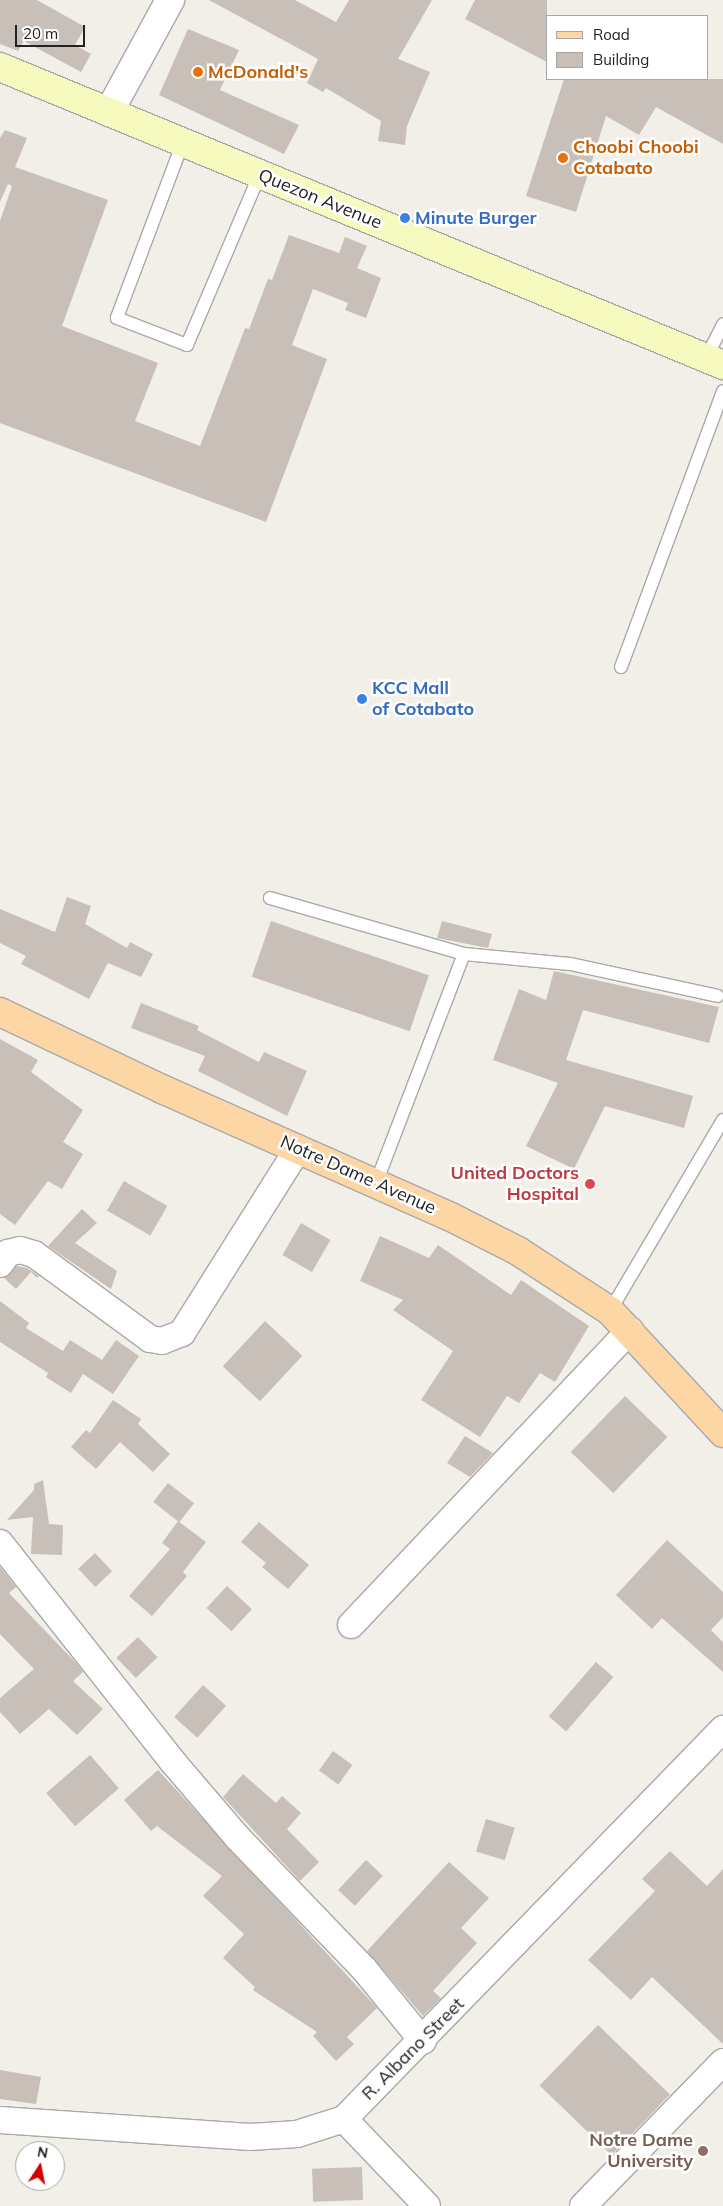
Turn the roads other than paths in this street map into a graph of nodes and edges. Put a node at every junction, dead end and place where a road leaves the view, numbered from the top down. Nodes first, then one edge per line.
1 (170, 0) edge
2 (0, 67) edge
3 (109, 112) junction
4 (183, 142) junction
5 (260, 174) junction
6 (723, 324) edge
7 (714, 361) edge
8 (723, 391) edge
9 (621, 668) dead end
10 (270, 898) dead end
11 (464, 954) junction
12 (718, 996) dead end
13 (0, 1012) edge
14 (723, 1120) edge
15 (298, 1148) junction
16 (376, 1183) junction
17 (0, 1264) edge
18 (610, 1311) junction
19 (630, 1330) junction
20 (723, 1433) edge
21 (0, 1543) edge
22 (351, 1624) dead end
23 (723, 1729) edge
24 (423, 2041) junction
25 (723, 2062) edge
26 (0, 2120) edge
27 (344, 2120) junction
28 (427, 2206) edge
29 (582, 2206) edge

1 - 3 street
2 - 3 main road, Quezon Avenue
3 - 4 main road, Quezon Avenue
4 - 5 main road, Quezon Avenue
4 - 5 lane
5 - 7 main road, Quezon Avenue
6 - 7 lane
8 - 9 lane
10 - 11 lane
11 - 12 lane
11 - 16 lane
13 - 15 main road, Notre Dame Avenue
14 - 18 lane
15 - 16 main road, Notre Dame Avenue
15 - 17 street
16 - 18 main road, Notre Dame Avenue
18 - 19 main road, Notre Dame Avenue
19 - 20 main road, Notre Dame Avenue
19 - 22 street
21 - 24 street
23 - 24 street, R. Albano Street
24 - 27 street, R. Albano Street
25 - 29 street
26 - 27 street, R. Albano Street
27 - 28 street

